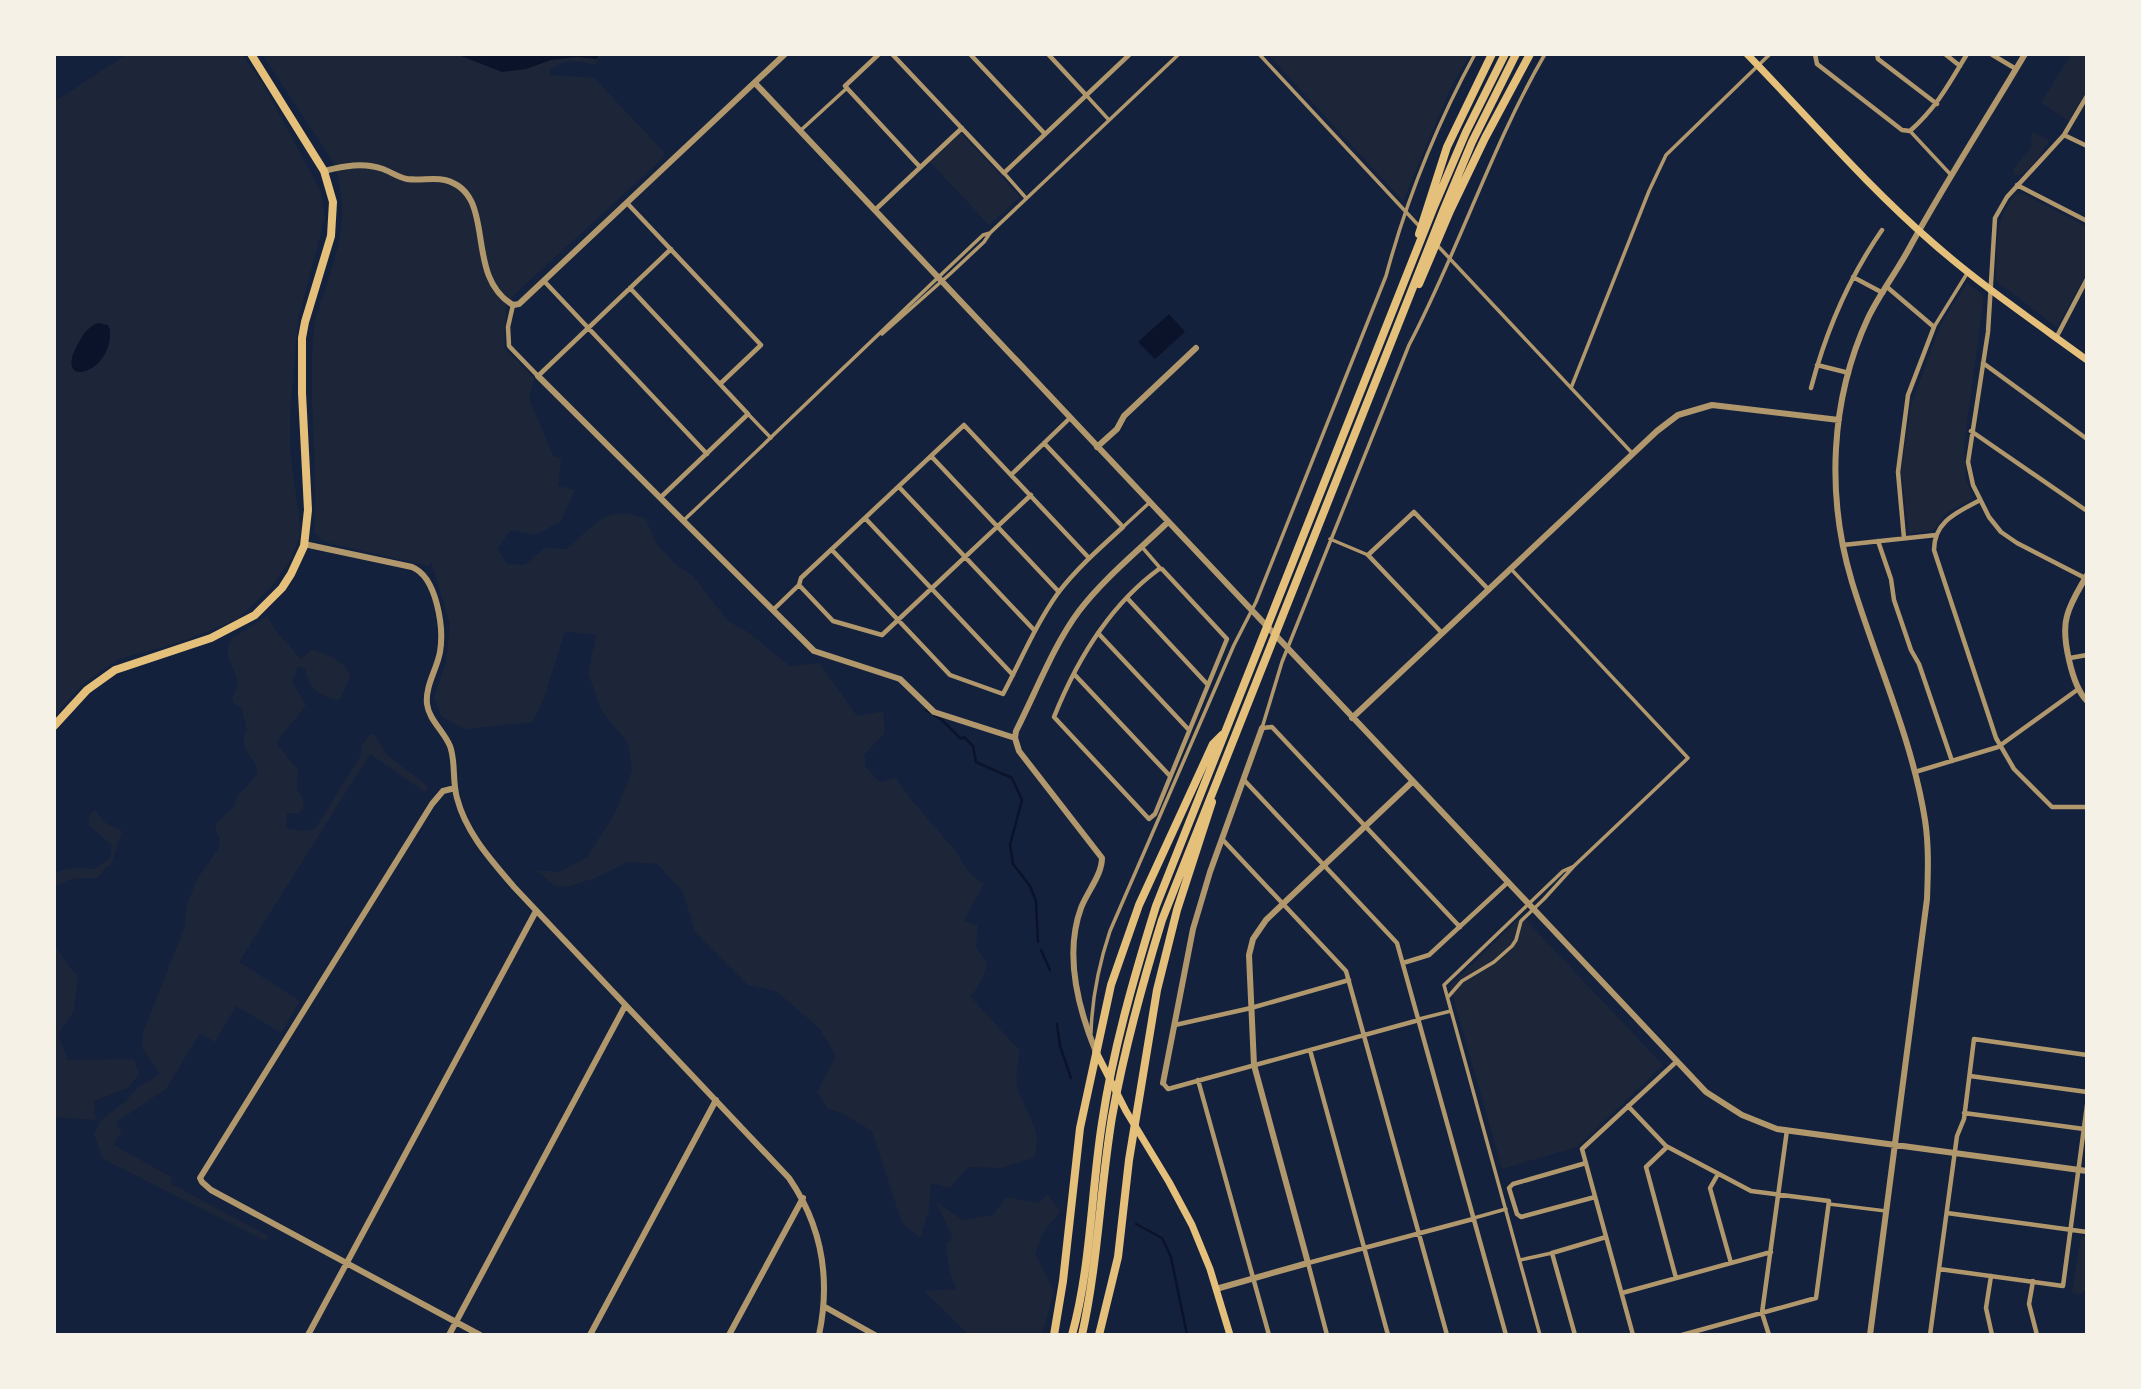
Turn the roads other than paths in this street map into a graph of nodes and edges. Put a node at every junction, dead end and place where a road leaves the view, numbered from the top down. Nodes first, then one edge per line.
1 (251, 54) edge
2 (786, 54) edge
3 (879, 54) edge
4 (892, 54) edge
5 (970, 54) edge
6 (1048, 54) edge
7 (1179, 54) edge
8 (1259, 54) edge
9 (1475, 54) edge
10 (1492, 54) edge
11 (1505, 54) edge
12 (1516, 54) edge
13 (1530, 54) edge
14 (1545, 54) edge
15 (1747, 54) edge
16 (1815, 54) edge
17 (1877, 54) edge
18 (1945, 54) edge
19 (1967, 54) edge
20 (1991, 54) edge
21 (2025, 54) edge
22 (1128, 55) edge
23 (1769, 56) edge
24 (1960, 66) junction
25 (2016, 69) junction
26 (755, 83) junction
27 (847, 88) junction
28 (1086, 95) junction
29 (2087, 96) edge
30 (1937, 104) junction
31 (1110, 120) junction
32 (962, 128) junction
33 (800, 131) junction
34 (1910, 131) junction
35 (1045, 134) junction
36 (2064, 135) junction
37 (2087, 146) edge
38 (920, 167) junction
39 (324, 171) junction
40 (1004, 173) junction
41 (1951, 175) junction
42 (2017, 185) junction
43 (1026, 198) junction
44 (627, 203) junction
45 (874, 210) junction
46 (1406, 211) junction
47 (2087, 222) edge
48 (1882, 230) dead end
49 (1919, 231) junction
50 (990, 233) junction
51 (671, 250) junction
52 (1450, 258) junction
53 (1968, 271) junction
54 (937, 277) junction
55 (1406, 277) junction
56 (1853, 277) junction
57 (2087, 279) edge
58 (544, 281) junction
59 (630, 288) junction
60 (1990, 288) junction
61 (1885, 290) junction
62 (513, 305) junction
63 (1402, 315) junction
64 (1934, 327) junction
65 (588, 328) junction
66 (877, 337) junction
67 (2056, 338) junction
68 (1196, 348) dead end
69 (2087, 360) edge
70 (1983, 363) junction
71 (1818, 365) junction
72 (1849, 373) junction
73 (538, 376) junction
74 (720, 384) junction
75 (1571, 388) junction
76 (1811, 388) dead end
77 (748, 414) junction
78 (1070, 418) junction
79 (1839, 420) junction
80 (1972, 431) junction
81 (771, 438) junction
82 (2087, 439) edge
83 (1044, 443) junction
84 (1097, 447) junction
85 (707, 454) junction
86 (1633, 454) junction
87 (931, 456) junction
88 (1012, 474) junction
89 (898, 487) junction
90 (1031, 495) junction
91 (660, 498) junction
92 (1980, 500) junction
93 (1149, 503) junction
94 (2087, 511) edge
95 (865, 518) junction
96 (683, 521) junction
97 (1167, 522) junction
98 (997, 526) junction
99 (1123, 527) junction
100 (1936, 535) junction
101 (1904, 538) junction
102 (1330, 539) junction
103 (1878, 541) junction
104 (304, 544) junction
105 (1843, 545) junction
106 (1142, 546) junction
107 (832, 550) junction
108 (1368, 555) junction
109 (965, 557) junction
110 (1089, 558) junction
111 (1160, 569) junction
112 (1511, 569) junction
113 (2086, 577) edge
114 (799, 585) junction
115 (931, 588) junction
116 (1489, 590) junction
117 (1059, 592) junction
118 (1127, 598) junction
119 (773, 610) junction
120 (1251, 611) junction
121 (898, 620) junction
122 (1035, 631) junction
123 (1098, 633) junction
124 (1442, 634) junction
125 (1287, 649) junction
126 (2087, 654) edge
127 (2070, 658) junction
128 (1013, 675) junction
129 (1074, 675) junction
130 (1209, 685) junction
131 (2077, 690) junction
132 (2087, 701) edge
133 (1353, 718) junction
134 (54, 726) edge
135 (1262, 728) junction
136 (1189, 730) junction
137 (1224, 733) junction
138 (1015, 738) junction
139 (2000, 746) junction
140 (1228, 749) junction
141 (1952, 761) junction
142 (1915, 772) junction
143 (1170, 776) junction
144 (1244, 780) junction
145 (1412, 782) junction
146 (454, 788) junction
147 (2087, 807) edge
148 (1365, 826) junction
149 (1223, 839) junction
150 (1324, 865) junction
151 (1574, 866) junction
152 (1507, 883) junction
153 (1283, 904) junction
154 (1527, 904) junction
155 (536, 911) junction
156 (1460, 927) junction
157 (1403, 963) junction
158 (1349, 980) junction
159 (1448, 997) junction
160 (625, 1006) junction
161 (1251, 1008) junction
162 (1451, 1011) junction
163 (1419, 1020) junction
164 (1175, 1025) junction
165 (1364, 1035) junction
166 (1091, 1039) junction
167 (1310, 1050) junction
168 (1096, 1052) junction
169 (2087, 1055) edge
170 (1676, 1062) junction
171 (1254, 1065) junction
172 (1969, 1076) junction
173 (1198, 1080) junction
174 (1163, 1083) joint
175 (2087, 1092) edge
176 (716, 1100) junction
177 (2087, 1105) edge
178 (1628, 1106) junction
179 (1964, 1113) junction
180 (1135, 1126) junction
181 (2084, 1129) junction
182 (1787, 1130) junction
183 (1896, 1145) junction
184 (1667, 1147) junction
185 (1954, 1153) junction
186 (1586, 1163) junction
187 (2078, 1170) junction
188 (2087, 1171) edge
189 (1718, 1174) junction
190 (1778, 1195) junction
191 (1595, 1197) junction
192 (803, 1198) junction
193 (1829, 1204) junction
194 (1506, 1209) junction
195 (1888, 1211) junction
196 (1947, 1213) junction
197 (1474, 1219) junction
198 (2071, 1230) junction
199 (2087, 1232) edge
200 (1419, 1234) junction
201 (1606, 1237) junction
202 (1364, 1249) junction
203 (1552, 1252) junction
204 (1770, 1252) junction
205 (1520, 1261) junction
206 (346, 1263) junction
207 (1308, 1263) junction
208 (1731, 1263) junction
209 (1939, 1269) junction
210 (1991, 1276) junction
211 (1253, 1278) junction
212 (1676, 1278) junction
213 (2033, 1281) junction
214 (1216, 1289) junction
215 (1622, 1293) junction
216 (825, 1307) junction
217 (1762, 1312) junction
218 (456, 1322) junction
219 (308, 1335) edge
220 (449, 1335) edge
221 (480, 1335) edge
222 (590, 1335) edge
223 (729, 1335) edge
224 (819, 1335) edge
225 (875, 1335) edge
226 (1054, 1335) edge
227 (1072, 1335) edge
228 (1082, 1335) edge
229 (1099, 1335) edge
230 (1230, 1335) edge
231 (1269, 1335) edge
232 (1327, 1335) edge
233 (1388, 1335) edge
234 (1447, 1335) edge
235 (1506, 1335) edge
236 (1540, 1335) edge
237 (1575, 1335) edge
238 (1633, 1335) edge
239 (1682, 1335) edge
240 (1769, 1335) edge
241 (1870, 1335) edge
242 (1930, 1335) edge
243 (1992, 1335) edge
244 (2037, 1335) edge

1 - 39 main road
2 - 26 street
3 - 27 street
4 - 32 street
5 - 35 street
6 - 28 street
7 - 31 street
8 - 46 street
9 - 46 street
10 - 55 main road
11 - 55 main road
12 - 63 main road
13 - 63 main road
14 - 52 street
15 - 49 main road
16 - 34 street
17 - 30 street
18 - 24 street
19 - 24 street
20 - 25 street
21 - 25 street
22 - 28 street
23 - 75 street
24 - 30 street
25 - 41 street
26 - 33 street
26 - 44 street
27 - 33 street
27 - 38 street
28 - 31 street
28 - 35 street
29 - 36 street
30 - 34 street
31 - 43 street
32 - 38 street
32 - 40 street
33 - 45 street
34 - 41 street
35 - 40 street
36 - 37 street
36 - 42 street
38 - 45 street
39 - 62 street
39 - 104 main road
40 - 43 street
41 - 49 street
42 - 47 street
42 - 60 street
43 - 50 street
44 - 51 street
44 - 58 street
45 - 54 street
46 - 52 street
46 - 120 street
48 - 56 street
49 - 53 main road
49 - 61 street
50 - 54 street
50 - 66 street
51 - 59 street
51 - 74 street
52 - 75 street
52 - 102 street
53 - 60 main road
53 - 64 street
54 - 66 street
54 - 78 street
55 - 137 main road
56 - 61 street
56 - 71 street
57 - 67 street
58 - 62 street
58 - 65 street
59 - 65 street
59 - 74 street
60 - 67 main road
60 - 70 street
61 - 64 street
61 - 72 street
62 - 73 street
63 - 140 main road
64 - 101 street
65 - 73 street
65 - 85 street
66 - 81 street
67 - 69 main road
68 - 84 street
70 - 80 street
70 - 82 street
71 - 72 street
71 - 76 street
72 - 79 street
73 - 91 street
74 - 77 street
75 - 86 street
77 - 81 street
77 - 85 street
78 - 83 street
78 - 84 street
79 - 86 street
79 - 105 street
80 - 92 street
80 - 94 street
81 - 96 street
83 - 88 street
83 - 99 street
84 - 93 street
85 - 91 street
86 - 112 street
87 - 88 street
87 - 89 street
87 - 98 street
88 - 90 street
89 - 95 street
89 - 109 street
90 - 98 street
90 - 110 street
91 - 96 street
92 - 100 street
92 - 113 street
93 - 97 street
93 - 99 street
95 - 107 street
95 - 115 street
96 - 119 street
97 - 106 street
97 - 120 street
98 - 109 street
98 - 117 street
99 - 110 street
100 - 101 street
100 - 139 street
101 - 103 street
102 - 108 street
102 - 125 street
103 - 105 street
103 - 141 street
104 - 134 main road
104 - 146 street
105 - 142 street
106 - 111 street
106 - 138 street
107 - 114 street
107 - 121 street
108 - 116 street
108 - 124 street
109 - 115 street
109 - 122 street
110 - 117 street
111 - 118 street
111 - 130 street
112 - 116 street
112 - 151 street
113 - 127 street
114 - 119 street
114 - 121 street
115 - 121 street
115 - 128 street
116 - 124 street
117 - 122 street
118 - 123 street
118 - 130 street
119 - 138 street
120 - 125 street
120 - 166 street
121 - 128 street
122 - 128 street
123 - 129 street
123 - 136 street
124 - 133 street
125 - 133 street
125 - 135 street
126 - 127 street
127 - 131 street
129 - 143 street
129 - 143 street
130 - 136 street
131 - 132 street
131 - 139 street
133 - 145 street
135 - 144 street
135 - 148 street
136 - 143 street
137 - 168 main road
137 - 227 main road
138 - 166 street
139 - 141 street
139 - 147 street
140 - 180 main road
140 - 228 main road
141 - 142 street
142 - 183 street
144 - 149 street
144 - 150 street
145 - 148 street
145 - 152 street
146 - 155 street
146 - 206 street
148 - 150 street
148 - 156 street
149 - 153 street
149 - 164 street
150 - 153 street
150 - 157 street
151 - 154 street
151 - 159 street
152 - 154 street
152 - 156 street
153 - 158 street
153 - 161 street
154 - 159 street
154 - 170 street
155 - 160 street
155 - 206 street
156 - 157 street
157 - 163 street
158 - 161 street
158 - 165 street
159 - 162 street
160 - 176 street
160 - 218 street
161 - 164 street
161 - 171 street
162 - 163 street
162 - 194 street
163 - 165 street
163 - 197 street
164 - 174 street
165 - 167 street
165 - 200 street
166 - 168 street
167 - 171 street
167 - 202 street
168 - 180 main road
168 - 226 main road
169 - 172 street
170 - 178 street
170 - 182 street
171 - 173 street
171 - 207 street
172 - 175 street
172 - 179 street
173 - 174 street
173 - 211 street
176 - 192 street
176 - 222 street
177 - 181 street
178 - 184 street
178 - 186 street
179 - 181 street
179 - 185 street
180 - 214 main road
180 - 229 main road
181 - 187 street
182 - 183 street
182 - 190 street
183 - 185 street
183 - 195 street
184 - 189 street
184 - 212 street
185 - 187 street
185 - 196 street
186 - 191 street
186 - 191 street
187 - 188 street
187 - 198 street
189 - 190 street
189 - 208 street
190 - 193 street
190 - 204 street
191 - 201 street
192 - 216 street
192 - 223 street
193 - 195 street
193 - 217 street
194 - 197 street
194 - 205 street
195 - 241 street
196 - 198 street
196 - 209 street
197 - 200 street
197 - 235 street
198 - 199 street
198 - 213 street
200 - 202 street
200 - 234 street
201 - 203 street
201 - 215 street
202 - 207 street
202 - 233 street
203 - 205 street
203 - 237 street
204 - 208 street
204 - 217 street
205 - 236 street
206 - 218 street
206 - 219 street
207 - 211 street
207 - 232 street
208 - 212 street
209 - 210 street
209 - 242 street
210 - 213 street
210 - 243 street
211 - 214 street
211 - 231 street
212 - 215 street
213 - 244 street
214 - 230 main road
215 - 238 street
216 - 224 street
216 - 225 street
217 - 239 street
217 - 240 street
218 - 220 street
218 - 221 street

